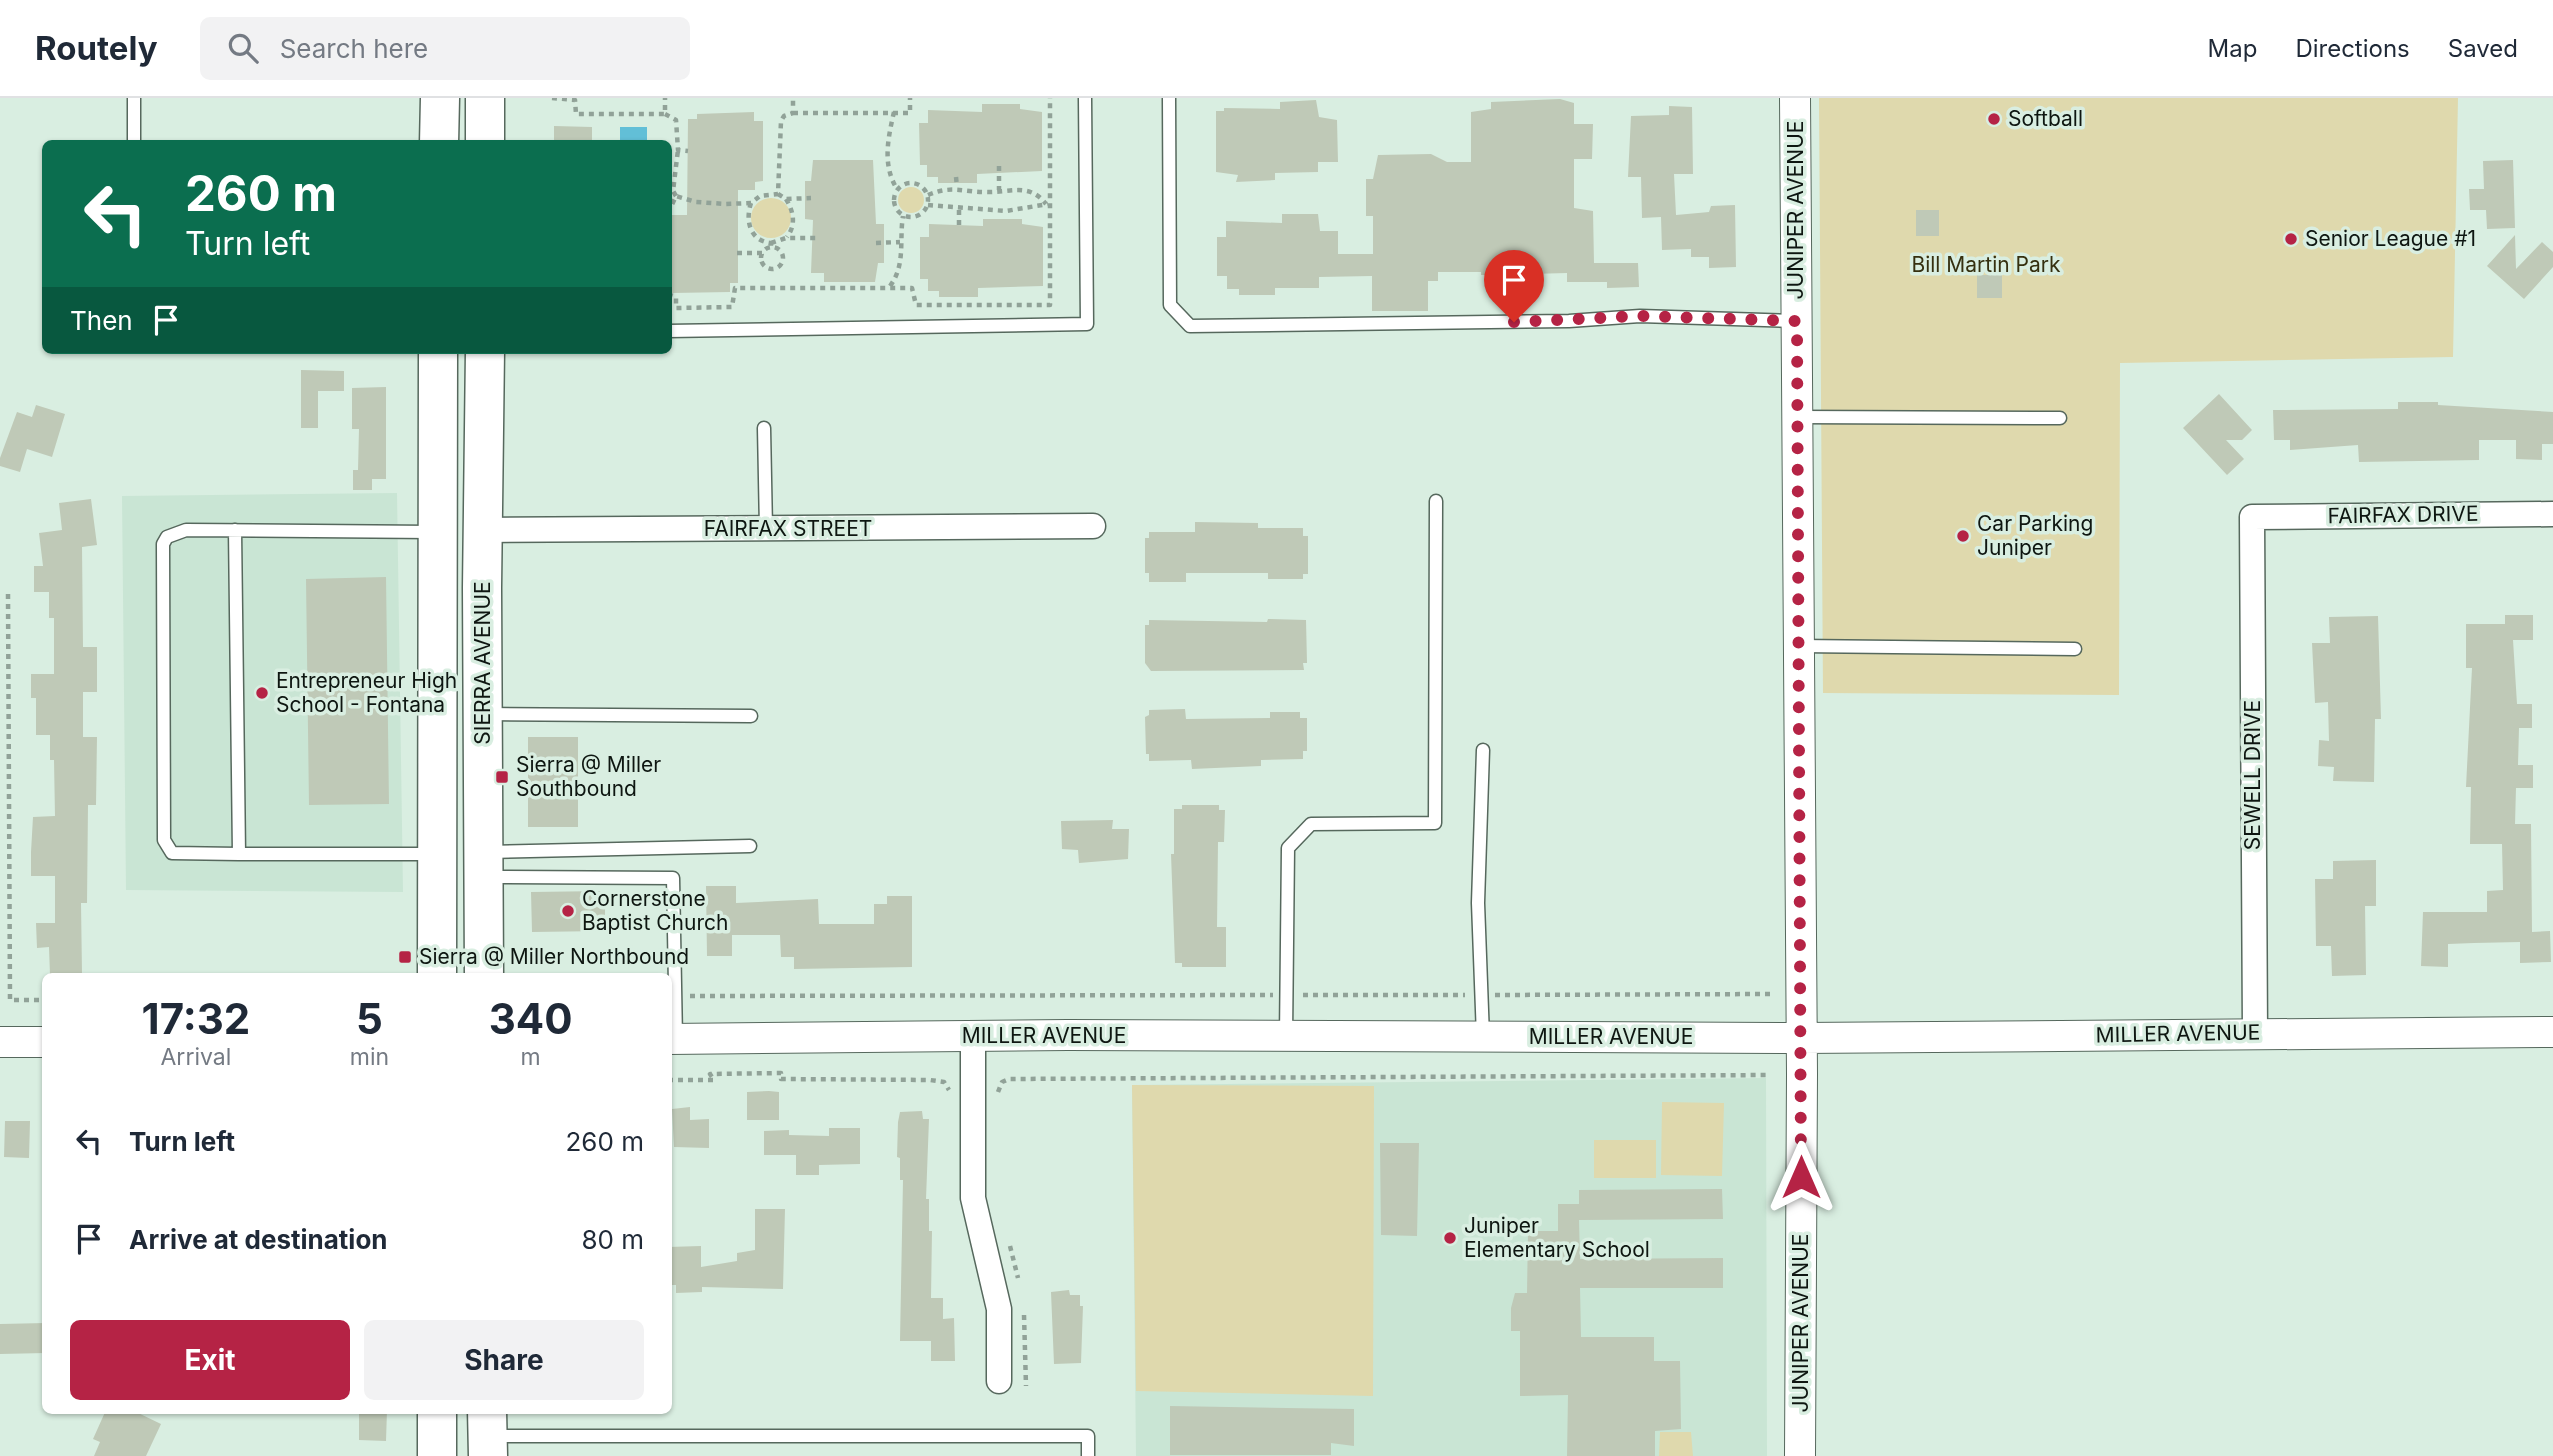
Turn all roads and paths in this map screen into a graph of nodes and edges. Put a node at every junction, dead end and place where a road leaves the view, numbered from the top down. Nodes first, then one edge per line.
1 (134, 98) edge
2 (440, 98) edge
3 (485, 98) edge
4 (552, 98) edge
5 (665, 98) edge
6 (793, 98) edge
7 (910, 98) edge
8 (1050, 98) edge
9 (1085, 98) edge
10 (1169, 98) edge
11 (1795, 98) edge
12 (793, 113) junction
13 (894, 113) junction
14 (665, 114) junction
15 (134, 140) edge
16 (439, 140) edge
17 (485, 140) edge
18 (678, 150) junction
19 (688, 150) dead end
20 (999, 166) dead end
21 (956, 177) dead end
22 (957, 187) junction
23 (897, 189) junction
24 (999, 190) junction
25 (778, 194) junction
26 (928, 195) junction
27 (676, 196) junction
28 (811, 198) dead end
29 (786, 199) junction
30 (751, 203) junction
31 (672, 204) edge
32 (1048, 204) junction
33 (928, 205) junction
34 (960, 210) junction
35 (903, 216) junction
36 (960, 230) dead end
37 (786, 238) junction
38 (817, 239) dead end
39 (900, 242) junction
40 (876, 243) dead end
41 (771, 245) junction
42 (737, 253) dead end
43 (762, 253) junction
44 (890, 287) junction
45 (672, 296) edge
46 (1797, 321) junction
47 (672, 331) edge
48 (438, 354) edge
49 (485, 354) edge
50 (1798, 417) junction
51 (2060, 418) dead end
52 (764, 428) dead end
53 (1436, 501) dead end
54 (2553, 513) edge
55 (2252, 517) joint
56 (1093, 526) dead end
57 (766, 529) junction
58 (234, 530) junction
59 (483, 530) junction
60 (437, 532) junction
61 (8, 594) dead end
62 (1799, 646) junction
63 (2074, 649) dead end
64 (484, 714) junction
65 (751, 716) dead end
66 (1483, 750) dead end
67 (750, 846) dead end
68 (239, 853) junction
69 (437, 854) junction
70 (483, 865) junction
71 (437, 973) edge
72 (484, 973) edge
73 (1771, 994) dead end
74 (1285, 995) junction
75 (1482, 995) junction
76 (675, 996) junction
77 (42, 1000) edge
78 (2553, 1032) edge
79 (2255, 1033) junction
80 (1286, 1036) junction
81 (973, 1037) junction
82 (1483, 1037) junction
83 (1801, 1038) junction
84 (672, 1039) edge
85 (0, 1042) edge
86 (42, 1042) edge
87 (1770, 1074) dead end
88 (672, 1080) edge
89 (950, 1100) dead end
90 (998, 1100) dead end
91 (1010, 1243) dead end
92 (1020, 1288) dead end
93 (1024, 1311) dead end
94 (999, 1381) dead end
95 (1026, 1386) dead end
96 (437, 1414) edge
97 (488, 1434) edge
98 (437, 1456) edge
99 (1088, 1456) edge
100 (1800, 1456) edge

1 - 15 lane
2 - 16 main road
3 - 17 main road
4 - 14 path
5 - 14 path
6 - 12 path
7 - 13 path
8 - 32 path
9 - 47 lane
10 - 46 lane
11 - 46 street, JUNIPER AVENUE
12 - 13 path
12 - 25 path
13 - 23 path
14 - 18 path
18 - 19 path
18 - 27 path
20 - 24 path
21 - 22 path
22 - 24 path
22 - 26 path
23 - 26 path
23 - 35 path
24 - 32 path
25 - 29 path
25 - 30 path
26 - 33 path
27 - 30 path
27 - 31 path
28 - 29 path
29 - 37 path
30 - 41 path
32 - 34 path
32 - 44 path
33 - 34 path
33 - 35 path
34 - 36 path
35 - 39 path
37 - 38 path
37 - 41 path
39 - 40 path
39 - 44 path
41 - 43 path
41 - 43 path
42 - 43 path
44 - 45 path
46 - 50 street, JUNIPER AVENUE
48 - 60 main road
49 - 59 main road, SIERRA AVENUE
50 - 51 lane
50 - 62 street, JUNIPER AVENUE
52 - 57 lane
53 - 74 lane
54 - 55 street, FAIRFAX DRIVE
55 - 79 street, SEWELL DRIVE
56 - 57 street, FAIRFAX STREET
57 - 59 street, FAIRFAX STREET
58 - 60 lane
58 - 68 lane
58 - 68 lane
59 - 64 main road, SIERRA AVENUE
60 - 69 main road
61 - 77 path
62 - 63 lane
62 - 83 street, JUNIPER AVENUE
64 - 65 lane
64 - 70 main road, SIERRA AVENUE
66 - 75 lane
67 - 70 lane
68 - 69 lane
69 - 71 main road
70 - 72 main road, SIERRA AVENUE
70 - 76 lane
73 - 75 path
74 - 75 path
74 - 76 path
74 - 80 lane
75 - 82 lane
76 - 84 lane
78 - 79 street, MILLER AVENUE
79 - 83 street, MILLER AVENUE
80 - 81 street, MILLER AVENUE
80 - 82 street, MILLER AVENUE
81 - 84 street, MILLER AVENUE
81 - 94 street
82 - 83 street, MILLER AVENUE
83 - 100 street, JUNIPER AVENUE
85 - 86 street
87 - 90 path
88 - 89 path
91 - 92 path
93 - 95 path
96 - 98 main road
97 - 99 lane

